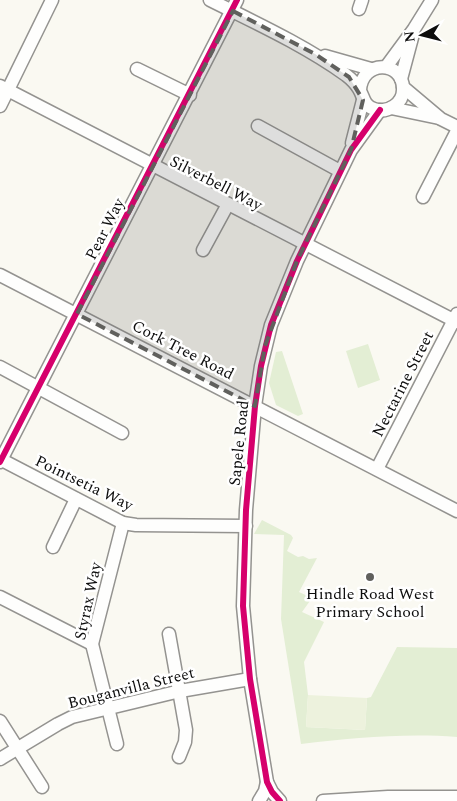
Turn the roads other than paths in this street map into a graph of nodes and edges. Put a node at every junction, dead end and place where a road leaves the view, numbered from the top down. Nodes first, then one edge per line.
1 (52, 0) edge
2 (210, 0) edge
3 (432, 0) edge
4 (235, 6) edge
5 (414, 29) junction
6 (315, 54) junction
7 (386, 67) junction
8 (137, 69) dead end
9 (371, 69) junction
10 (402, 83) junction
11 (4, 88) edge
12 (190, 95) junction
13 (361, 95) junction
14 (0, 106) edge
15 (386, 109) junction
16 (441, 119) junction
17 (258, 126) dead end
18 (457, 129) edge
19 (350, 150) junction
20 (153, 166) junction
21 (340, 171) junction
22 (423, 197) dead end
23 (228, 204) junction
24 (305, 244) junction
25 (203, 250) dead end
26 (0, 275) edge
27 (77, 314) junction
28 (456, 319) edge
29 (0, 367) edge
30 (38, 388) junction
31 (255, 406) junction
32 (122, 433) dead end
33 (0, 461) edge
34 (377, 469) junction
35 (76, 499) junction
36 (457, 511) edge
37 (123, 523) junction
38 (246, 526) junction
39 (52, 547) dead end
40 (0, 597) edge
41 (169, 634) dead end
42 (92, 644) junction
43 (250, 679) junction
44 (180, 691) junction
45 (107, 709) junction
46 (0, 721) edge
47 (116, 744) dead end
48 (18, 748) junction
49 (179, 757) dead end
50 (0, 759) edge
51 (268, 782) junction
52 (42, 787) dead end
53 (457, 797) edge
54 (259, 801) edge
55 (280, 801) edge
56 (323, 801) edge

1 - 11 street
2 - 4 street
3 - 5 street
4 - 6 street
4 - 12 street, Pear Way
5 - 7 street
5 - 10 street
6 - 9 street
6 - 13 street
7 - 9 street
7 - 10 street
8 - 12 street
9 - 13 street
10 - 15 street
10 - 16 street
11 - 14 street
11 - 20 street, Silverbell Way
12 - 20 street, Pear Way
13 - 15 street
13 - 19 street, Sapele Road
15 - 16 street
15 - 19 street, Sapele Road
16 - 18 street
17 - 21 street
18 - 22 street
19 - 21 street, Sapele Road
20 - 23 street, Silverbell Way
20 - 27 street, Pear Way
21 - 24 street, Sapele Road
23 - 24 street, Silverbell Way
23 - 25 street
24 - 28 street, Silverbell Way
24 - 31 street, Sapele Road
26 - 27 street, Cork Tree Road
27 - 30 street, Pear Way
27 - 31 street, Cork Tree Road
28 - 34 street, Nectarine Street
29 - 30 street
30 - 32 street
30 - 33 street, Pear Way
31 - 34 street, Cork Tree Road
31 - 38 street, Sapele Road
33 - 35 street, Pointsetia Way
34 - 36 street, Cork Tree Road
35 - 37 street, Pointsetia Way
35 - 39 street
37 - 38 street, Pointsetia Way
37 - 42 street, Styrax Way
38 - 43 street, Sapele Road
40 - 42 street
41 - 44 street
42 - 45 street, Styrax Way
43 - 44 street, Bouganvilla Street
43 - 51 street, Sapele Road
44 - 45 street, Bouganvilla Street
44 - 49 street
45 - 47 street, Styrax Way
45 - 48 street, Bouganvilla Street
46 - 48 street
48 - 50 street, Bouganvilla Street
48 - 52 street
51 - 54 street
51 - 55 street, Sapele Road
53 - 56 street

